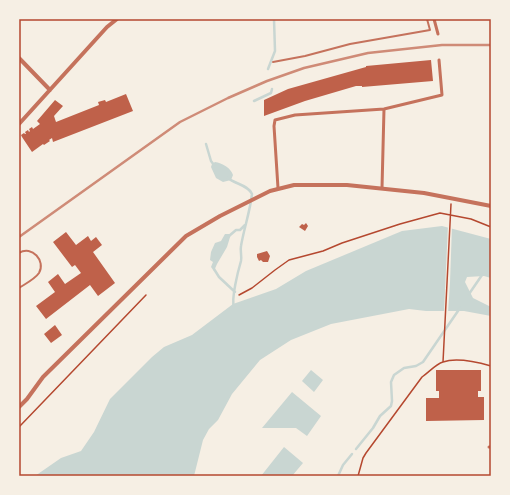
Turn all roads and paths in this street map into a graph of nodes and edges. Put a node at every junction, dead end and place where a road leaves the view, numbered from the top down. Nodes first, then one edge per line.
1 (117, 19) edge
2 (427, 19) edge
3 (434, 19) edge
4 (438, 34) dead end
5 (19, 58) edge
6 (439, 60) dead end
7 (274, 62) dead end
8 (50, 90) junction
9 (384, 109) junction
10 (19, 124) edge
11 (278, 188) junction
12 (382, 188) junction
13 (451, 203) dead end
14 (491, 206) edge
15 (491, 227) edge
16 (19, 253) edge
17 (19, 288) edge
18 (146, 295) dead end
19 (239, 295) dead end
20 (444, 362) junction
21 (491, 366) edge
22 (19, 407) edge
23 (19, 427) edge
24 (358, 476) edge

1 - 8 street
2 - 7 lane
3 - 4 street
5 - 8 street
6 - 9 street
8 - 10 street
9 - 11 street
9 - 12 street
11 - 12 street
11 - 22 street
12 - 14 street
13 - 20 path
15 - 19 path
16 - 17 lane
18 - 23 path
20 - 21 path
20 - 24 path

